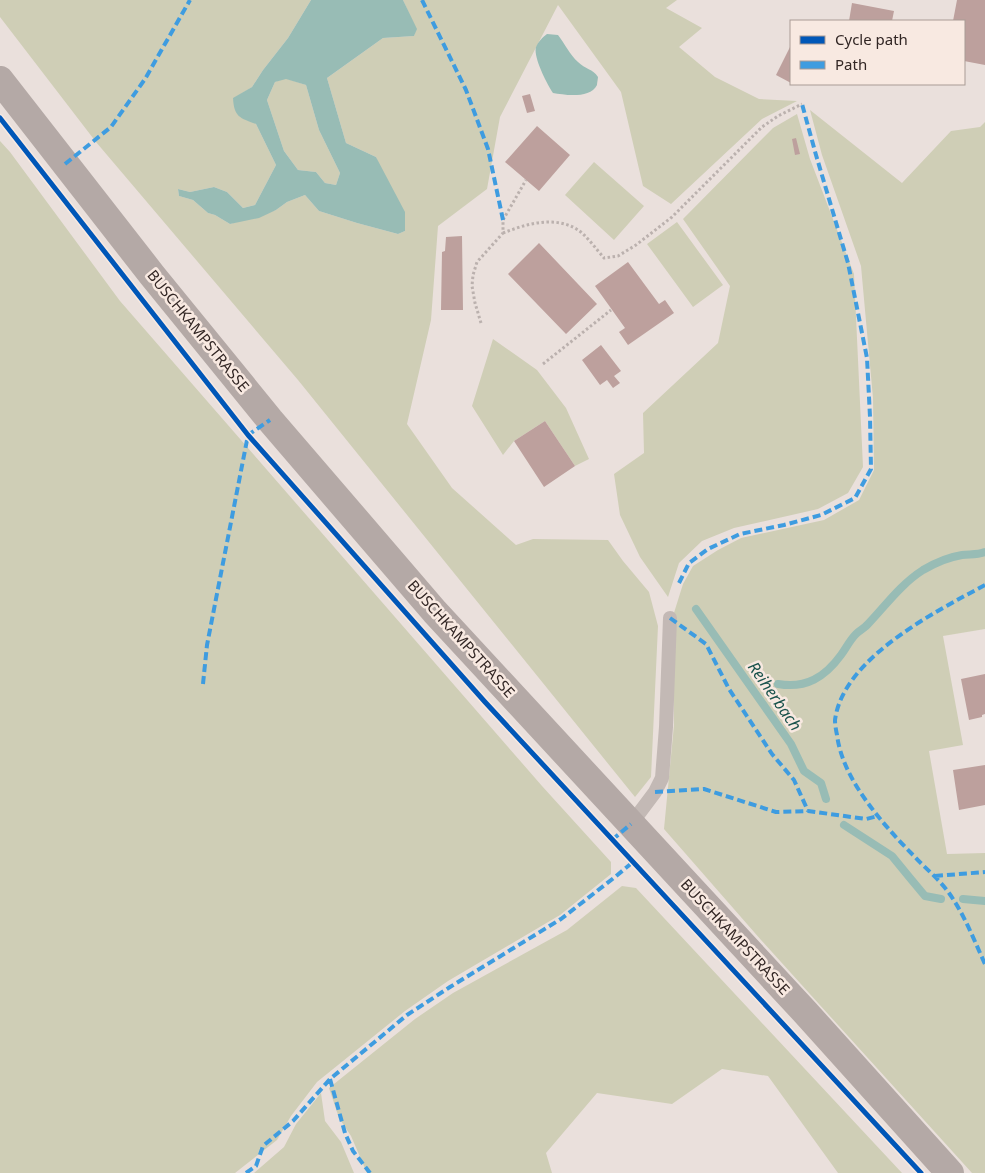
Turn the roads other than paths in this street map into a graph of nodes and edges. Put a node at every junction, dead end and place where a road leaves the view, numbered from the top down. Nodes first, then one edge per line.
1 (0, 80) edge
2 (670, 618) dead end
3 (631, 824) junction
4 (950, 1173) edge

1 - 3 main road, BUSCHKAMPSTRASSE
2 - 3 lane
3 - 4 main road, BUSCHKAMPSTRASSE

